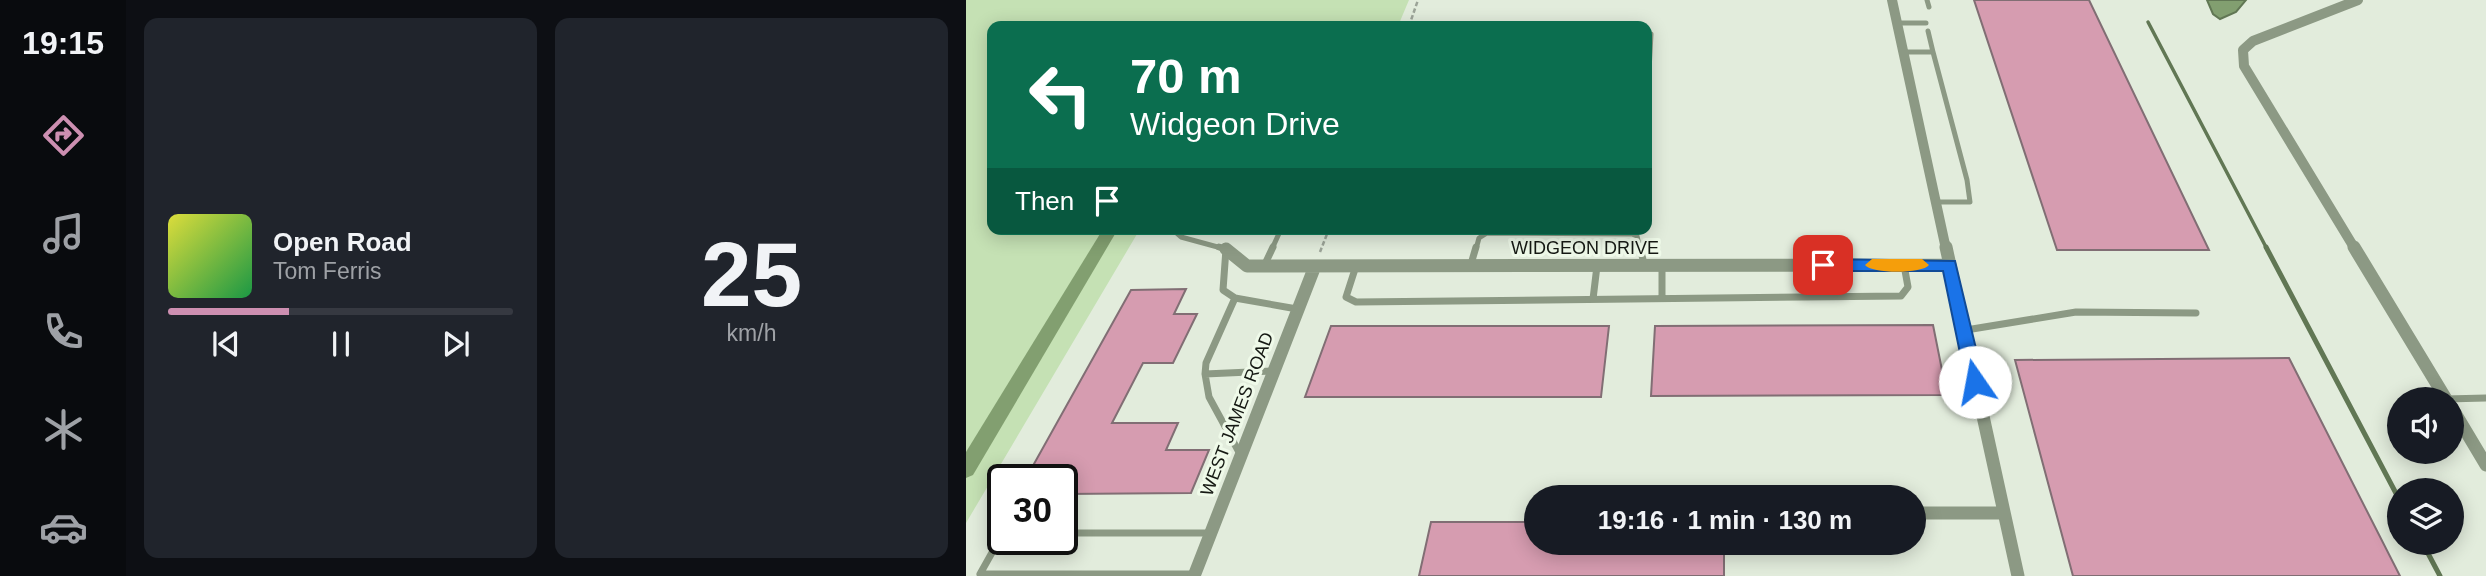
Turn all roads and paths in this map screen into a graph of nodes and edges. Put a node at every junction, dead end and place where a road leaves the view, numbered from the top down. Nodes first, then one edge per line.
1 (1418, 0) edge
2 (1892, 0) edge
3 (1927, 0) edge
4 (2358, 0) edge
5 (1929, 7) dead end
6 (1411, 21) edge
7 (1896, 23) junction
8 (1926, 23) dead end
9 (1928, 31) dead end
10 (1903, 52) junction
11 (1933, 52) junction
12 (1936, 202) junction
13 (1179, 235) edge
14 (1278, 235) edge
15 (1327, 235) edge
16 (1482, 235) edge
17 (1636, 235) edge
18 (1226, 249) junction
19 (1597, 265) junction
20 (1645, 265) junction
21 (1662, 265) junction
22 (1904, 265) junction
23 (1949, 265) junction
24 (1264, 266) junction
25 (1315, 266) junction
26 (1356, 266) junction
27 (1470, 266) junction
28 (1235, 298) junction
29 (1661, 298) junction
30 (1593, 299) junction
31 (1298, 309) junction
32 (2196, 313) dead end
33 (1964, 330) junction
34 (1274, 371) junction
35 (1205, 374) junction
36 (2439, 387) edge
37 (2486, 398) edge
38 (2464, 399) edge
39 (2464, 428) edge
40 (1241, 456) junction
41 (2486, 465) edge
42 (1926, 513) edge
43 (2004, 513) junction
44 (1078, 533) edge
45 (1211, 533) junction
46 (990, 555) edge
47 (1195, 575) edge
48 (2018, 576) edge

1 - 6 path
2 - 7 street
3 - 5 lane
4 - 36 street
7 - 8 lane
7 - 10 street
9 - 11 lane
10 - 11 lane
10 - 12 street
11 - 12 lane
12 - 23 street
13 - 18 lane
14 - 24 lane
15 - 25 path
16 - 27 lane
17 - 20 lane
18 - 24 street, WIDGEON DRIVE
18 - 28 lane
19 - 20 street, WIDGEON DRIVE
19 - 27 street, WIDGEON DRIVE
19 - 30 lane
20 - 21 street, WIDGEON DRIVE
21 - 22 street, WIDGEON DRIVE
21 - 29 lane
22 - 23 street, WIDGEON DRIVE
22 - 29 lane
23 - 33 street
24 - 25 street, WIDGEON DRIVE
25 - 26 street, WIDGEON DRIVE
25 - 31 street, WEST JAMES ROAD
26 - 27 street, WIDGEON DRIVE
26 - 30 lane
28 - 31 lane
28 - 35 lane
29 - 30 lane
31 - 34 street, WEST JAMES ROAD
32 - 33 lane
33 - 43 street
34 - 35 lane
34 - 40 street, WEST JAMES ROAD
35 - 40 lane
37 - 38 lane
39 - 41 street
40 - 45 street, WEST JAMES ROAD
42 - 43 street
43 - 48 street
44 - 45 lane
45 - 47 street, WEST JAMES ROAD
46 - 47 lane

